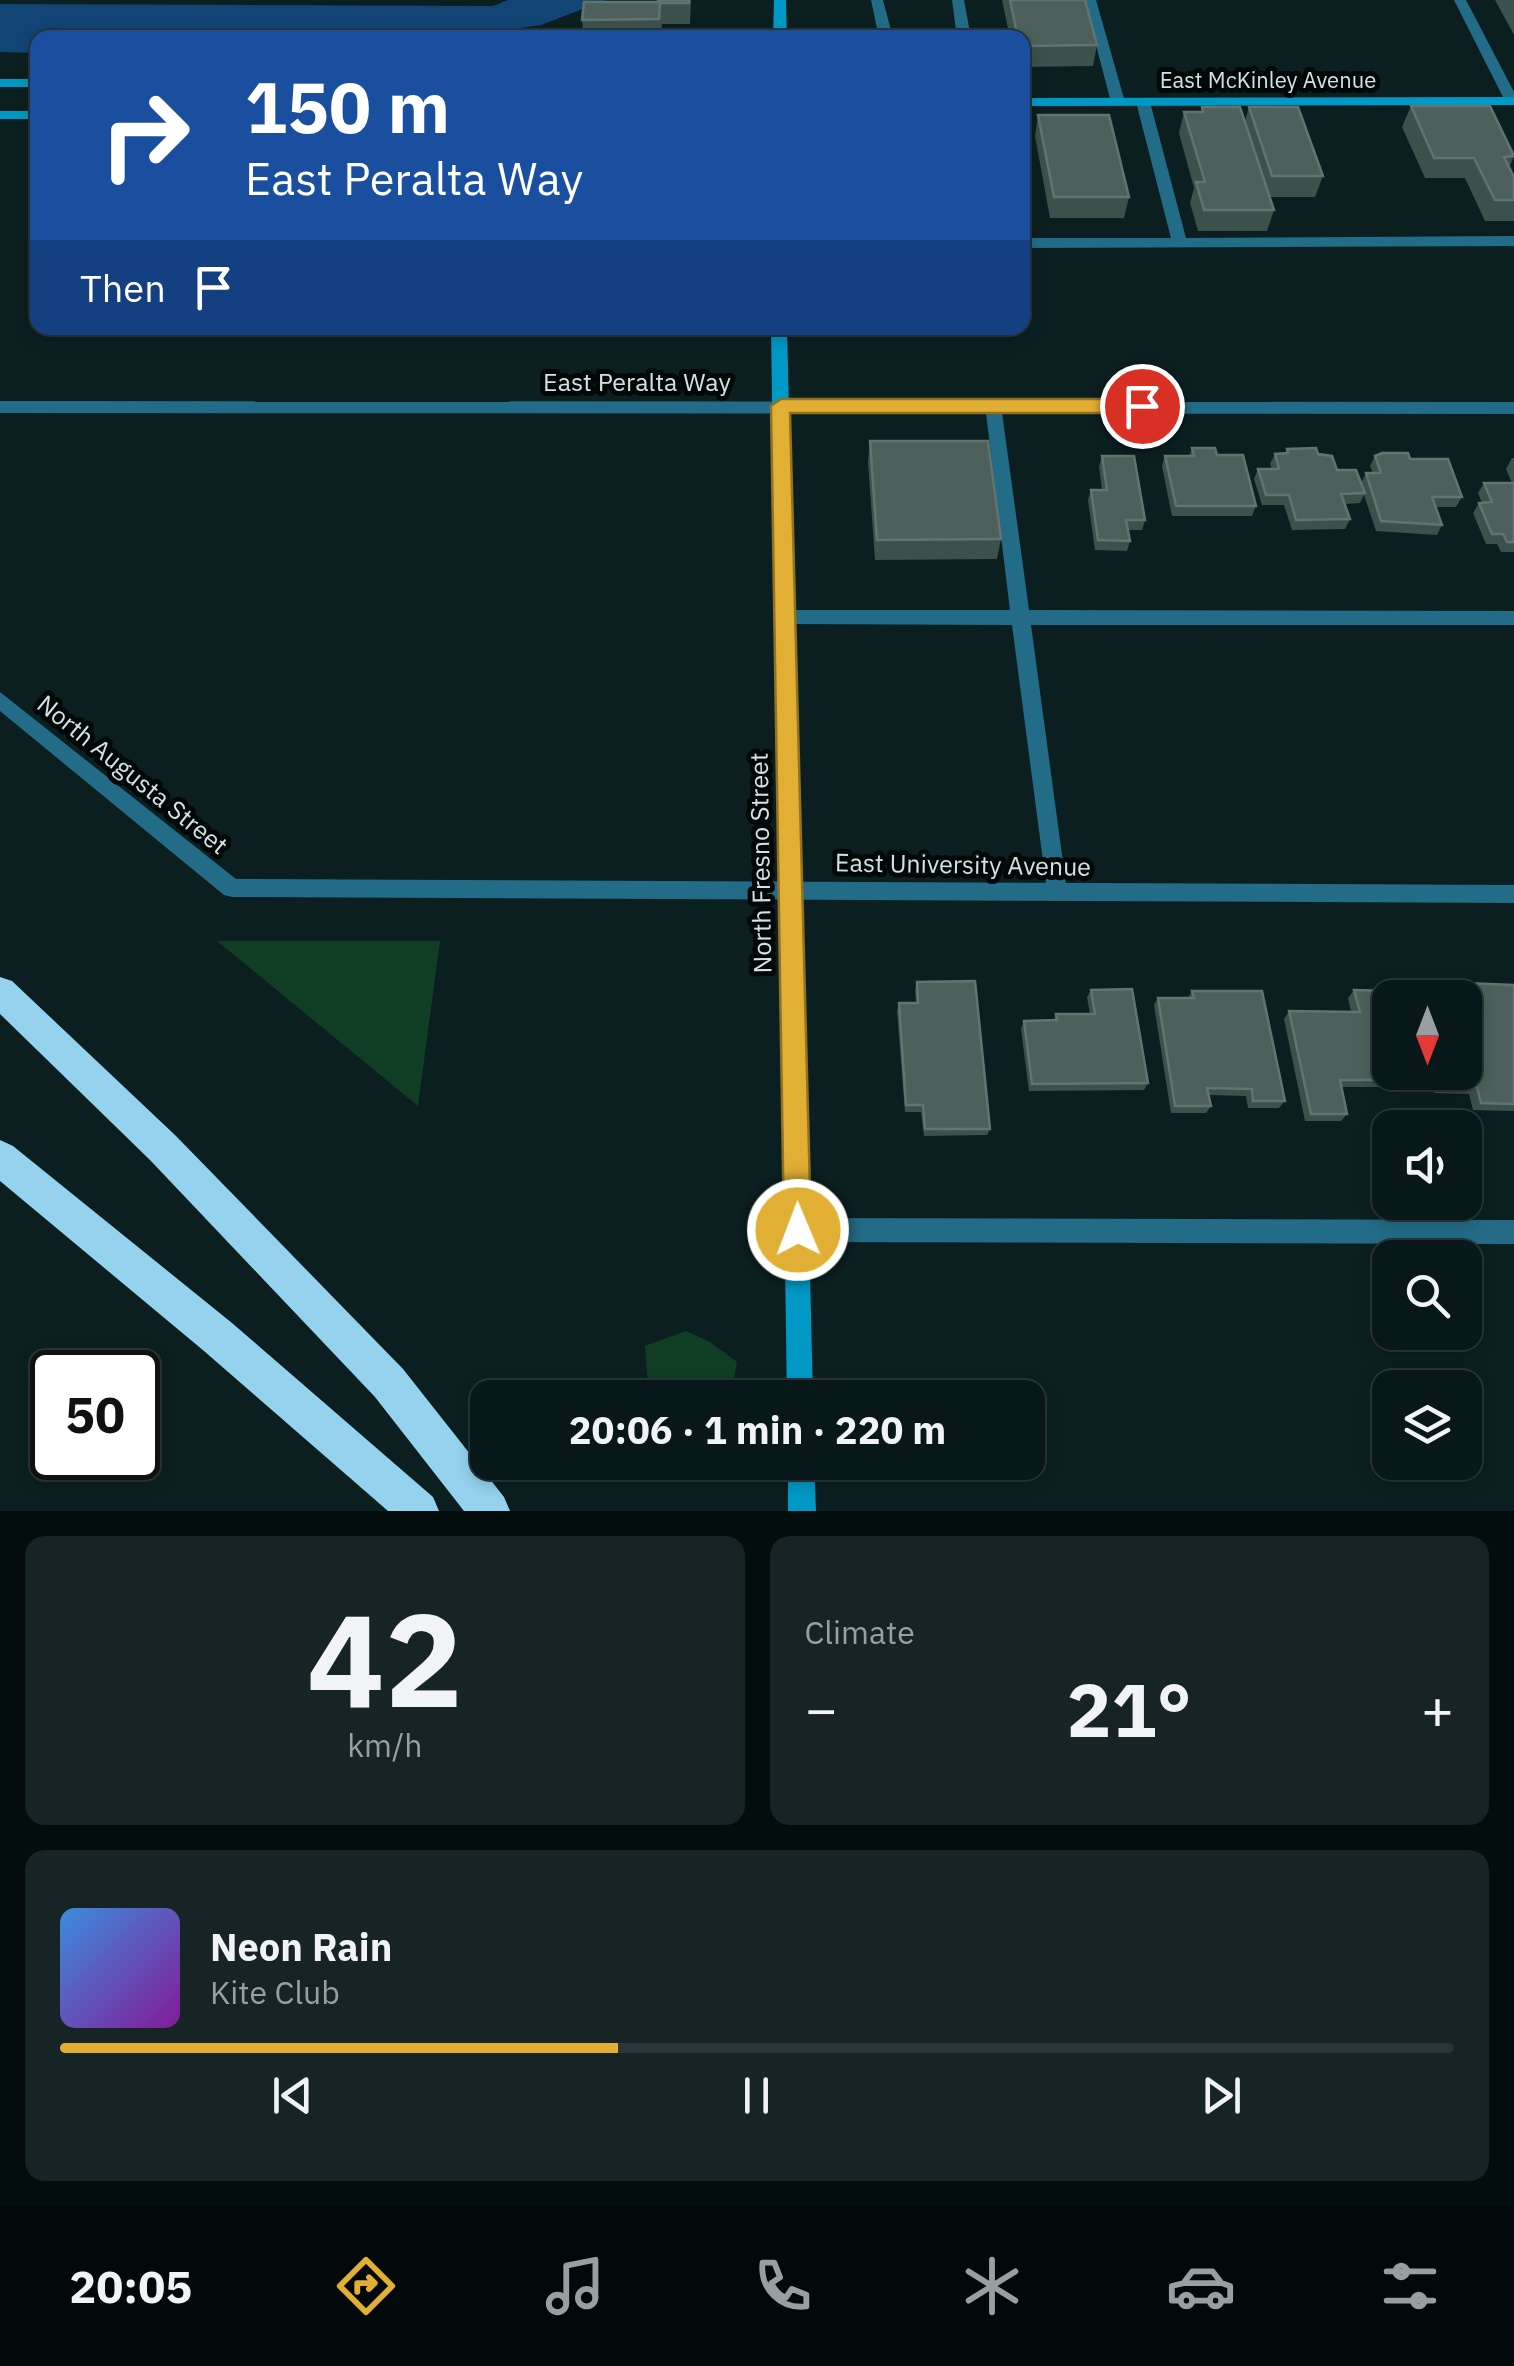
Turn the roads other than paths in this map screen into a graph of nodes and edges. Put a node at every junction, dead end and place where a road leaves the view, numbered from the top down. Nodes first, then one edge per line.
1 (780, 0) edge
2 (877, 0) edge
3 (958, 0) edge
4 (1090, 0) edge
5 (1460, 0) edge
6 (780, 30) edge
7 (884, 30) edge
8 (963, 30) edge
9 (0, 83) edge
10 (30, 83) edge
11 (1513, 101) edge
12 (1030, 102) edge
13 (1118, 102) junction
14 (1143, 102) junction
15 (0, 115) edge
16 (30, 115) edge
17 (1180, 242) junction
18 (1514, 242) edge
19 (1030, 243) edge
20 (779, 335) edge
21 (993, 405) junction
22 (781, 406) junction
23 (0, 407) edge
24 (1514, 408) edge
25 (785, 618) junction
26 (1514, 618) edge
27 (1023, 620) junction
28 (0, 700) edge
29 (232, 888) joint
30 (791, 890) junction
31 (1056, 892) junction
32 (1514, 894) edge
33 (0, 992) edge
34 (0, 1158) edge
35 (798, 1230) junction
36 (1514, 1232) edge
37 (800, 1380) edge
38 (801, 1480) edge
39 (418, 1511) edge
40 (490, 1511) edge
41 (802, 1511) edge

1 - 6 main road
2 - 7 street
3 - 8 street
4 - 13 street
5 - 11 street
9 - 10 main road
11 - 14 main road, East McKinley Avenue
12 - 13 main road, East McKinley Avenue
13 - 14 main road, East McKinley Avenue
14 - 17 street
15 - 16 main road
17 - 18 street
17 - 19 street
20 - 22 main road, North Fresno Street
21 - 22 street, East Peralta Way
21 - 24 street, East Peralta Way
21 - 27 street
22 - 23 street, East Peralta Way
22 - 25 main road, North Fresno Street
25 - 27 street
25 - 30 main road, North Fresno Street
26 - 27 street
27 - 31 street
28 - 29 street, North Augusta Street
29 - 30 street, East University Avenue
30 - 31 street, East University Avenue
30 - 35 main road, North Fresno Street
31 - 32 street, East University Avenue
33 - 40 highway
34 - 39 highway
35 - 36 street
35 - 37 main road, North Fresno Street
38 - 41 main road

